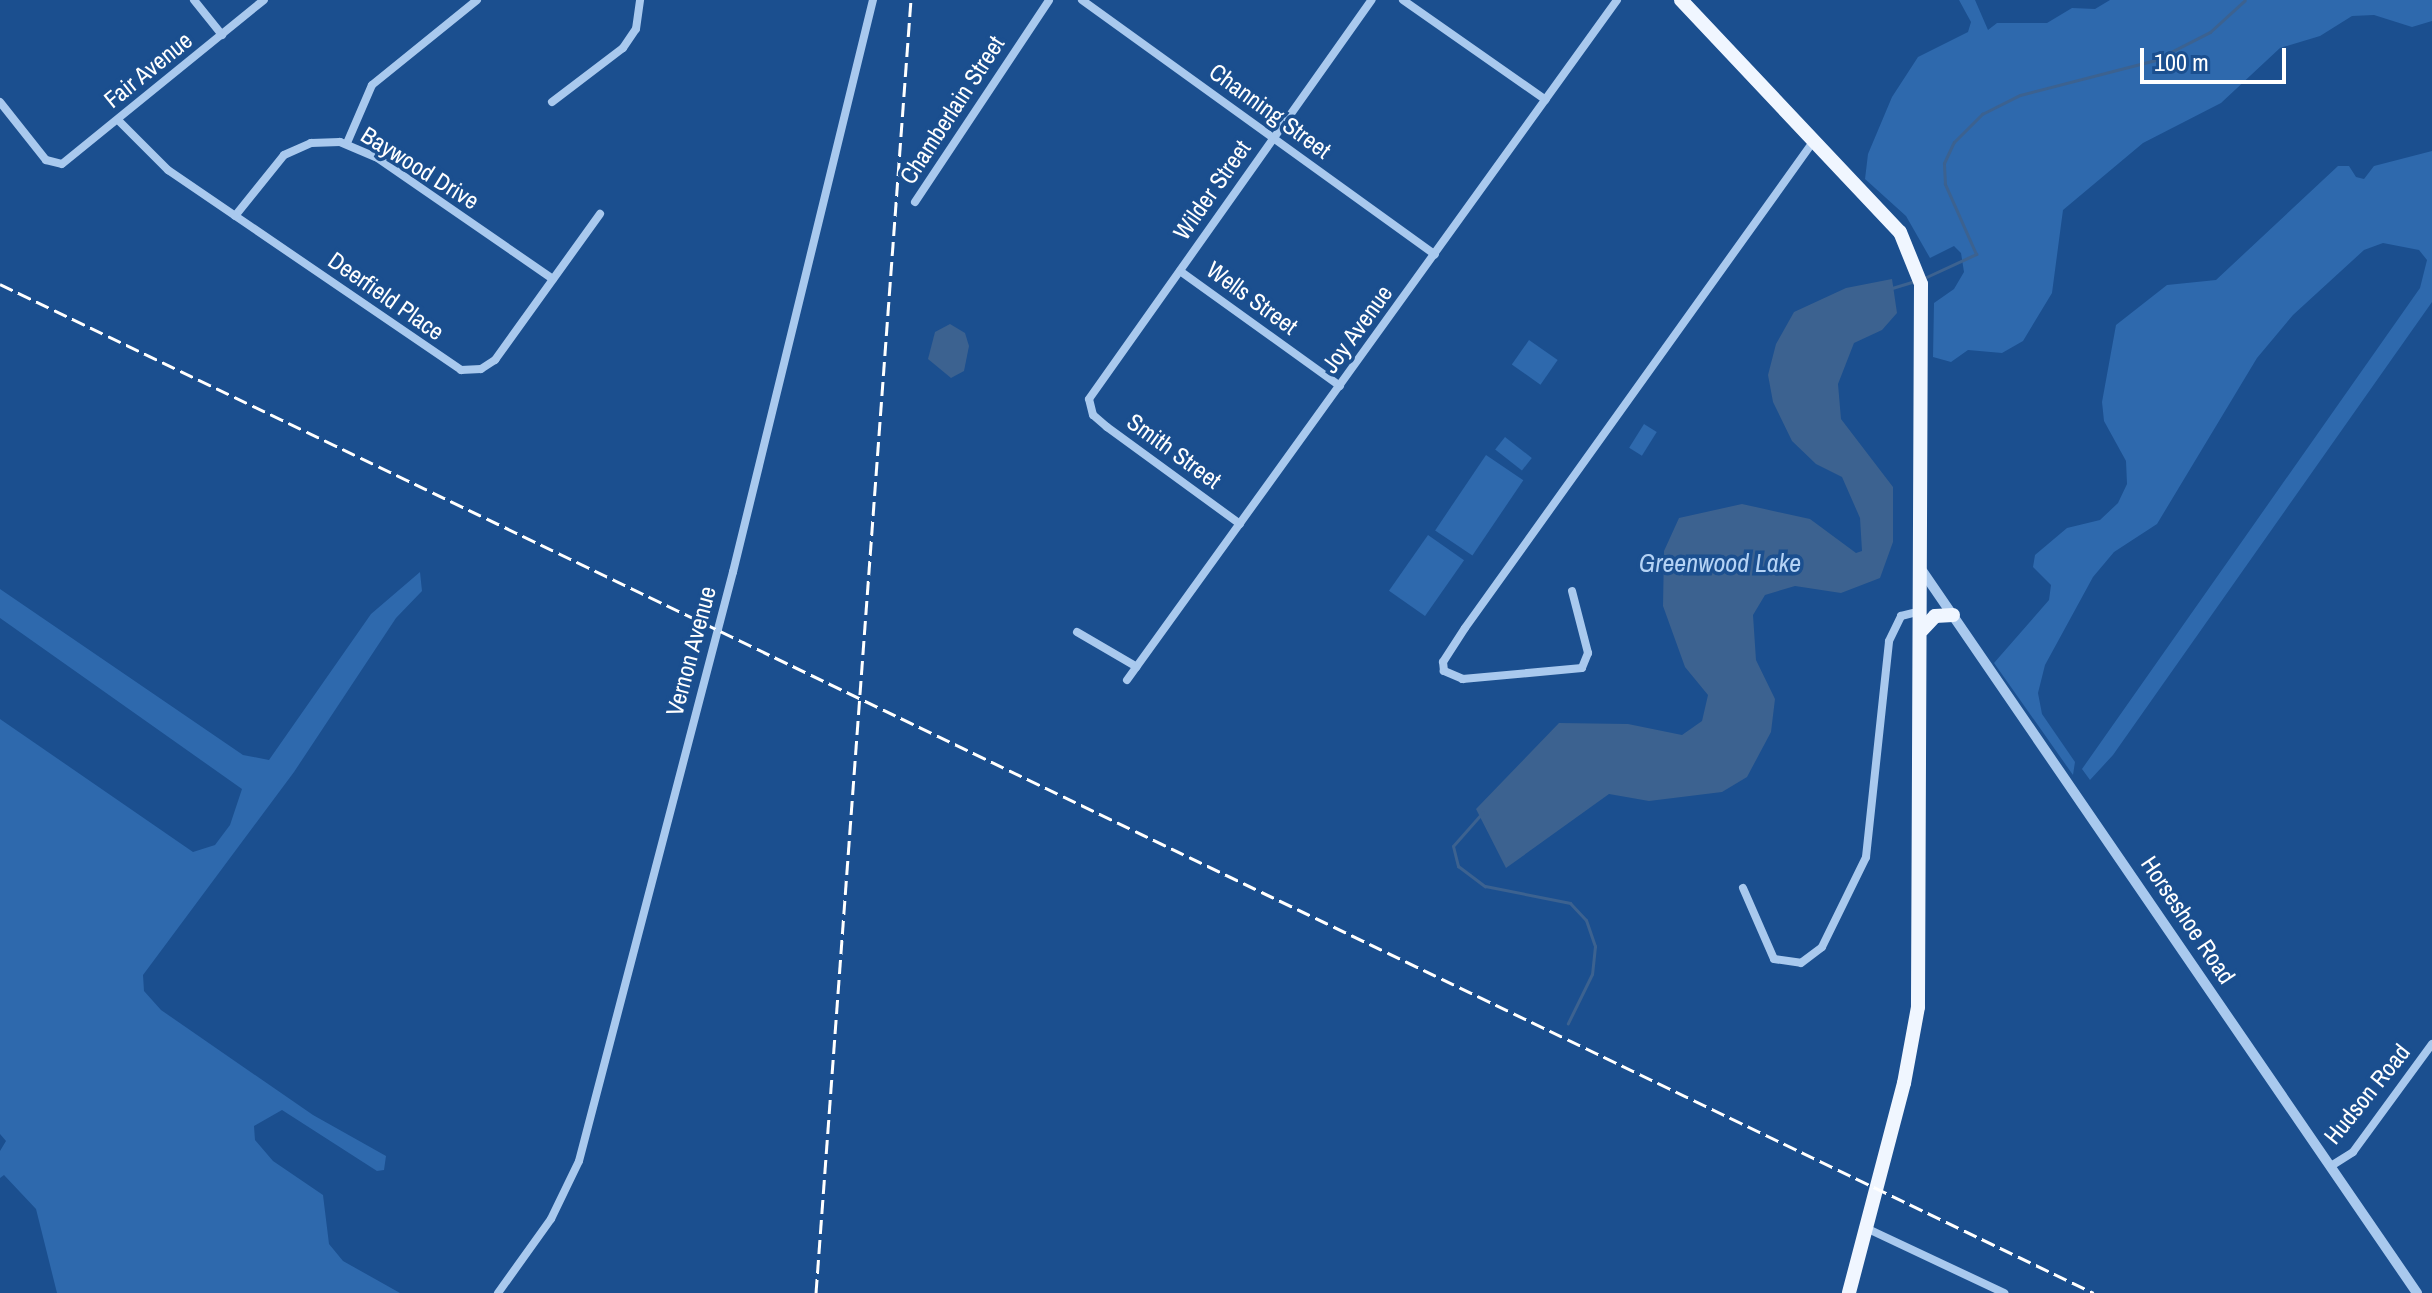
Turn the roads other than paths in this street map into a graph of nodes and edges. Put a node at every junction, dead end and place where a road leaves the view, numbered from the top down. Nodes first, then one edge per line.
1 (194, 0) edge
2 (264, 0) edge
3 (477, 0) edge
4 (640, 0) edge
5 (873, 0) edge
6 (1049, 0) edge
7 (1082, 0) edge
8 (1372, 0) edge
9 (1403, 0) edge
10 (1617, 0) edge
11 (1681, 0) edge
12 (222, 35) junction
13 (1546, 100) junction
14 (0, 102) edge
15 (552, 102) dead end
16 (118, 120) junction
17 (1273, 138) junction
18 (1813, 142) junction
19 (347, 143) junction
20 (915, 202) dead end
21 (600, 214) dead end
22 (235, 216) junction
23 (1435, 255) junction
24 (1180, 271) junction
25 (553, 279) junction
26 (1340, 386) junction
27 (1089, 405) joint
28 (1240, 524) junction
29 (1923, 572) junction
30 (1572, 591) dead end
31 (1922, 611) junction
32 (1953, 615) junction
33 (1922, 630) junction
34 (1077, 632) dead end
35 (1137, 667) junction
36 (1127, 680) dead end
37 (1743, 888) dead end
38 (2432, 1044) edge
39 (2331, 1166) junction
40 (1866, 1228) junction
41 (498, 1293) edge
42 (1849, 1293) edge
43 (2004, 1293) edge
44 (2417, 1293) edge

1 - 12 street
2 - 12 street, Fair Avenue
3 - 19 street
4 - 15 street
5 - 41 street, Vernon Avenue
6 - 20 street, Chamberlain Street
7 - 17 street, Channing Street
8 - 17 street, Wilder Street
9 - 13 street
10 - 13 street, Joy Avenue
11 - 18 main road
12 - 16 street, Fair Avenue
13 - 23 street, Joy Avenue
14 - 16 street, Fair Avenue
16 - 22 street, Deerfield Place
17 - 23 street, Channing Street
17 - 24 street, Wilder Street
18 - 29 main road
18 - 30 street
19 - 22 street, Baywood Drive
19 - 25 street, Baywood Drive
21 - 25 street, Deerfield Place
22 - 25 street, Deerfield Place
23 - 26 street, Joy Avenue
24 - 26 street, Wells Street
24 - 27 street, Wilder Street
26 - 28 street, Joy Avenue
27 - 28 street, Smith Street
28 - 35 street, Joy Avenue
29 - 31 main road
29 - 32 street, Horseshoe Road
31 - 33 main road
31 - 37 street
32 - 33 main road
32 - 39 street, Horseshoe Road
33 - 40 main road
34 - 35 street
35 - 36 street, Joy Avenue
38 - 39 street, Hudson Road
39 - 44 street, Horseshoe Road
40 - 42 main road
40 - 43 street

